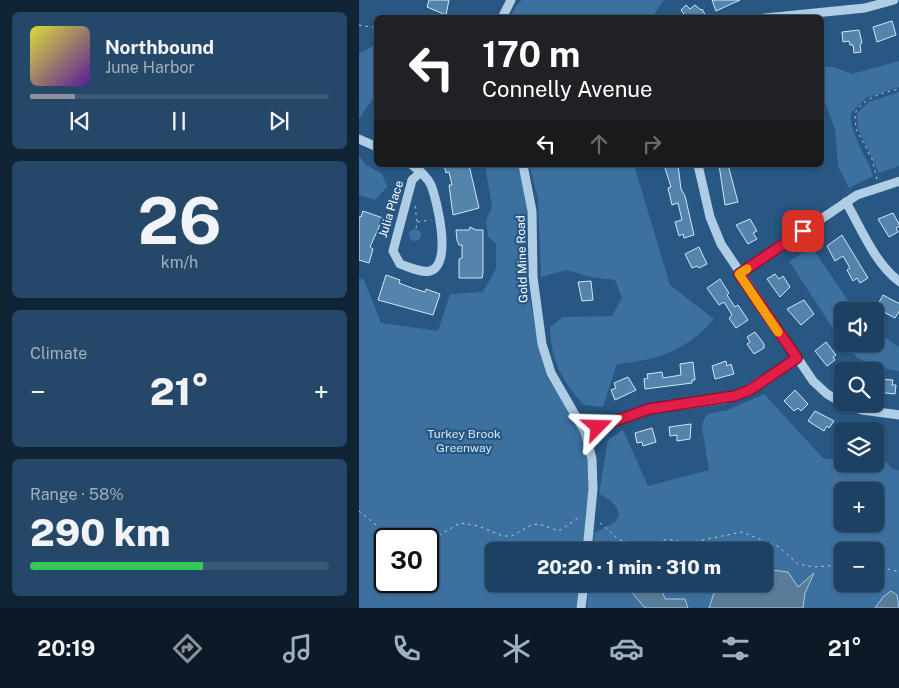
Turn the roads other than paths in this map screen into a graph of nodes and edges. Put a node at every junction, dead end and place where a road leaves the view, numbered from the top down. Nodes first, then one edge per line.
1 (511, 0) edge
2 (894, 0) edge
3 (504, 15) edge
4 (795, 15) edge
5 (359, 138) edge
6 (374, 146) edge
7 (415, 167) edge
8 (523, 167) edge
9 (698, 167) edge
10 (421, 172) junction
11 (899, 181) edge
12 (846, 202) junction
13 (739, 274) junction
14 (899, 282) edge
15 (797, 358) junction
16 (834, 397) edge
17 (877, 412) edge
18 (899, 415) edge
19 (585, 432) junction
20 (588, 542) edge
21 (583, 592) edge
22 (581, 608) edge

1 - 3 street
2 - 4 street
5 - 6 street
7 - 10 street, Julia Place
8 - 19 street, Gold Mine Road
9 - 13 street
10 - 10 street, Julia Place
11 - 12 street
12 - 13 street
12 - 14 street
13 - 15 street
15 - 16 street
15 - 19 street
17 - 18 street
19 - 20 street, Gold Mine Road
21 - 22 street

